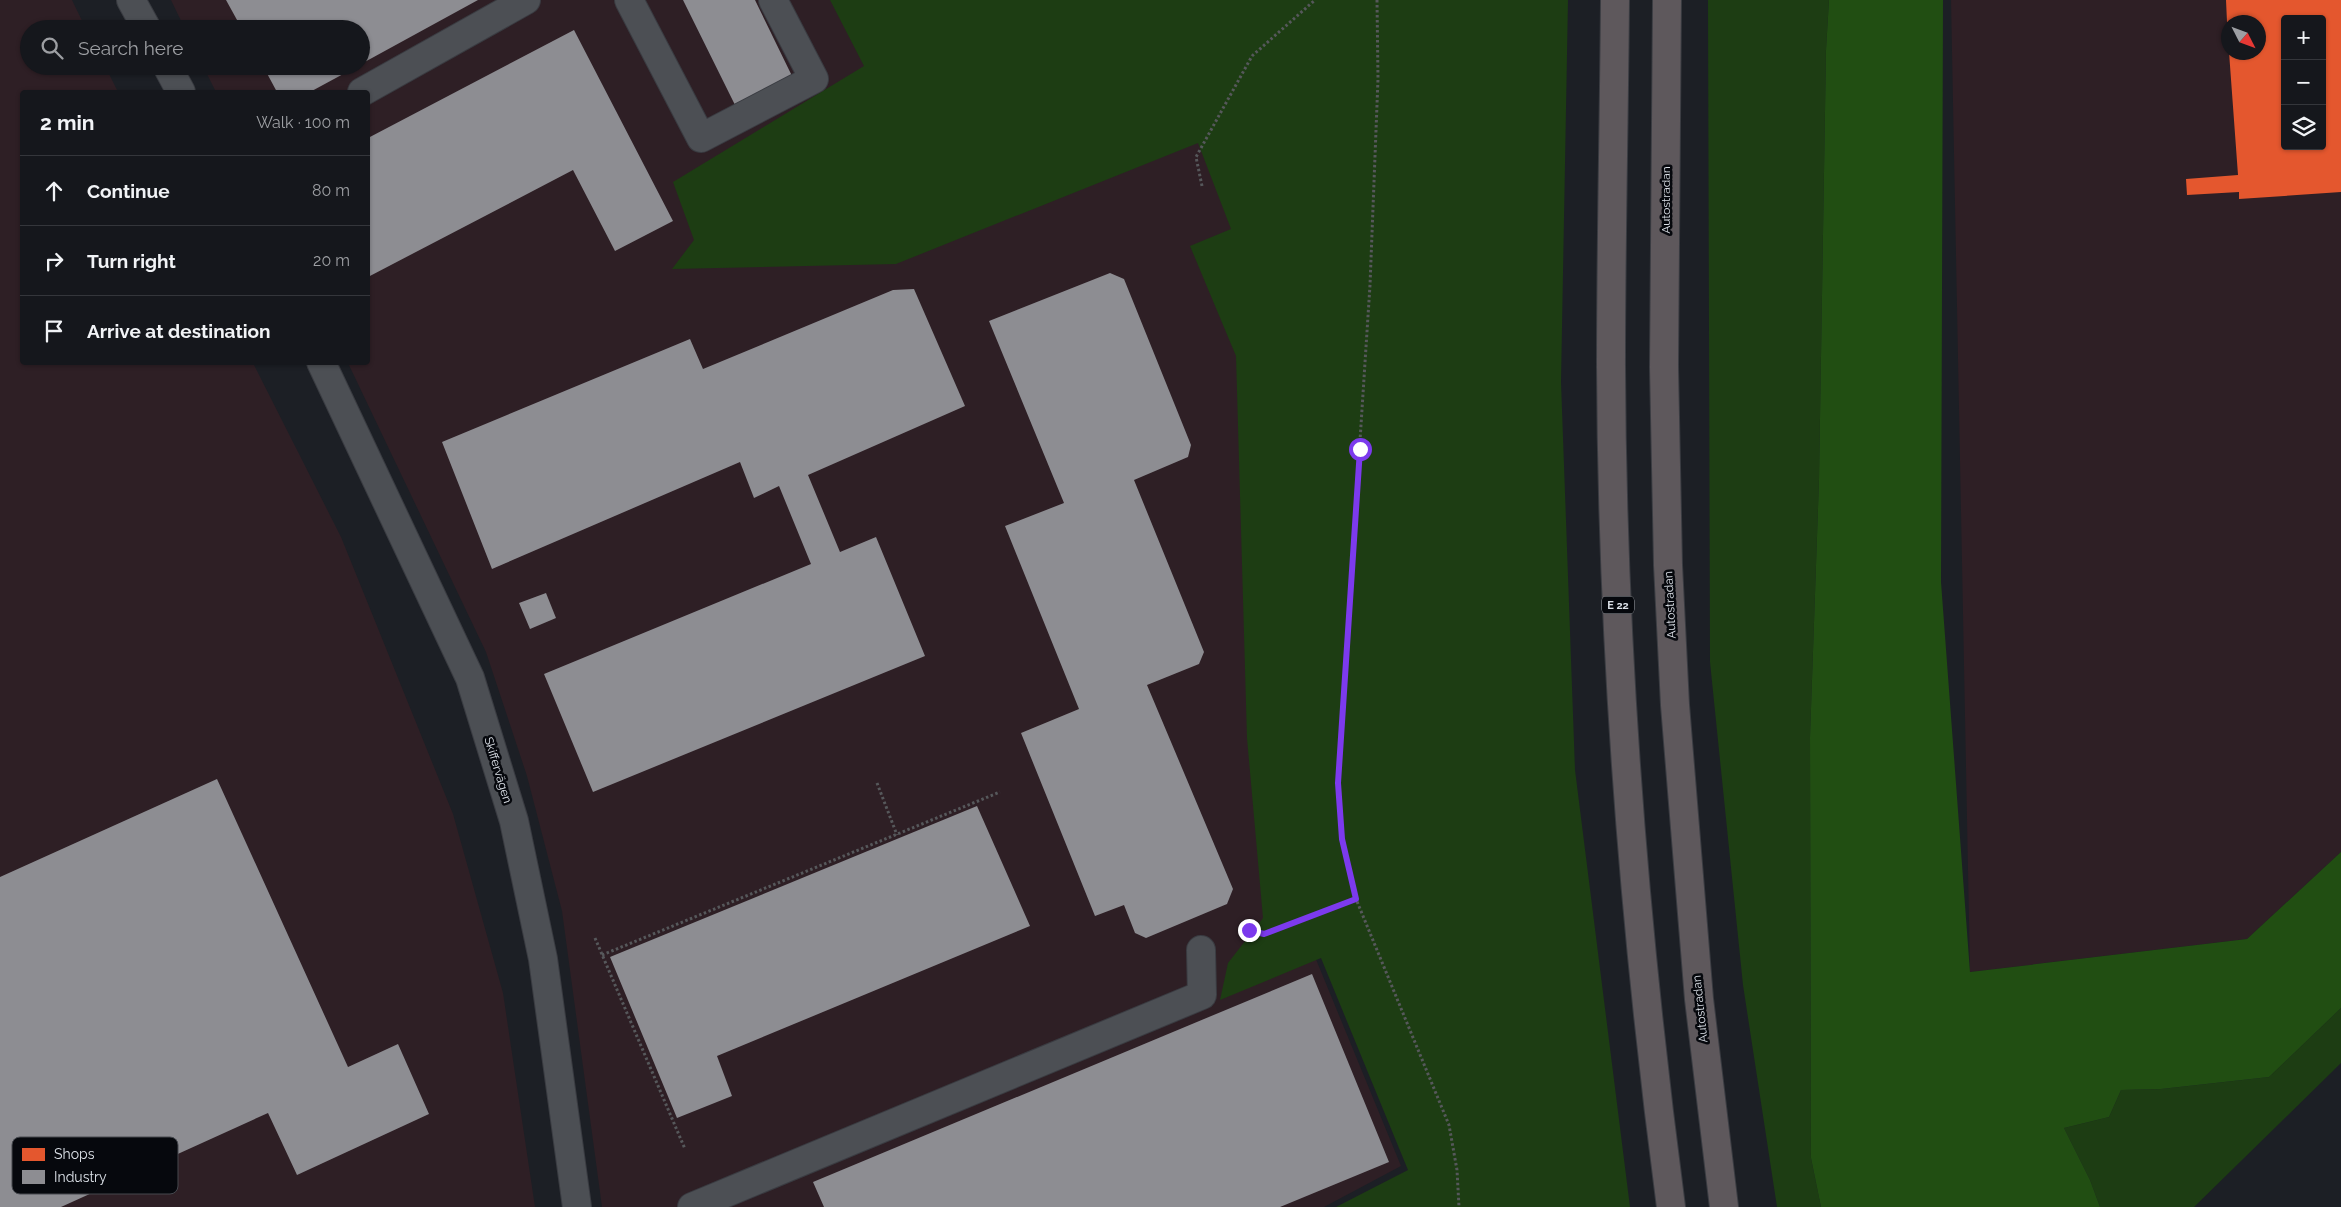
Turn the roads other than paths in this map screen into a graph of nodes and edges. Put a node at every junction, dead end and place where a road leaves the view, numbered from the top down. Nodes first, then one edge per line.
1 (132, 0) edge
2 (526, 0) edge
3 (629, 0) edge
4 (773, 0) edge
5 (1615, 0) edge
6 (1667, 0) edge
7 (142, 20) edge
8 (172, 75) edge
9 (180, 90) edge
10 (366, 90) edge
11 (322, 365) edge
12 (1201, 950) dead end
13 (577, 1207) edge
14 (692, 1207) edge
15 (1671, 1207) edge
16 (1724, 1207) edge

1 - 7 street
2 - 10 street
3 - 4 street
5 - 15 highway, E 22
6 - 16 highway, Autostradan
8 - 9 street
11 - 13 street, Skiffervägen
12 - 14 street

